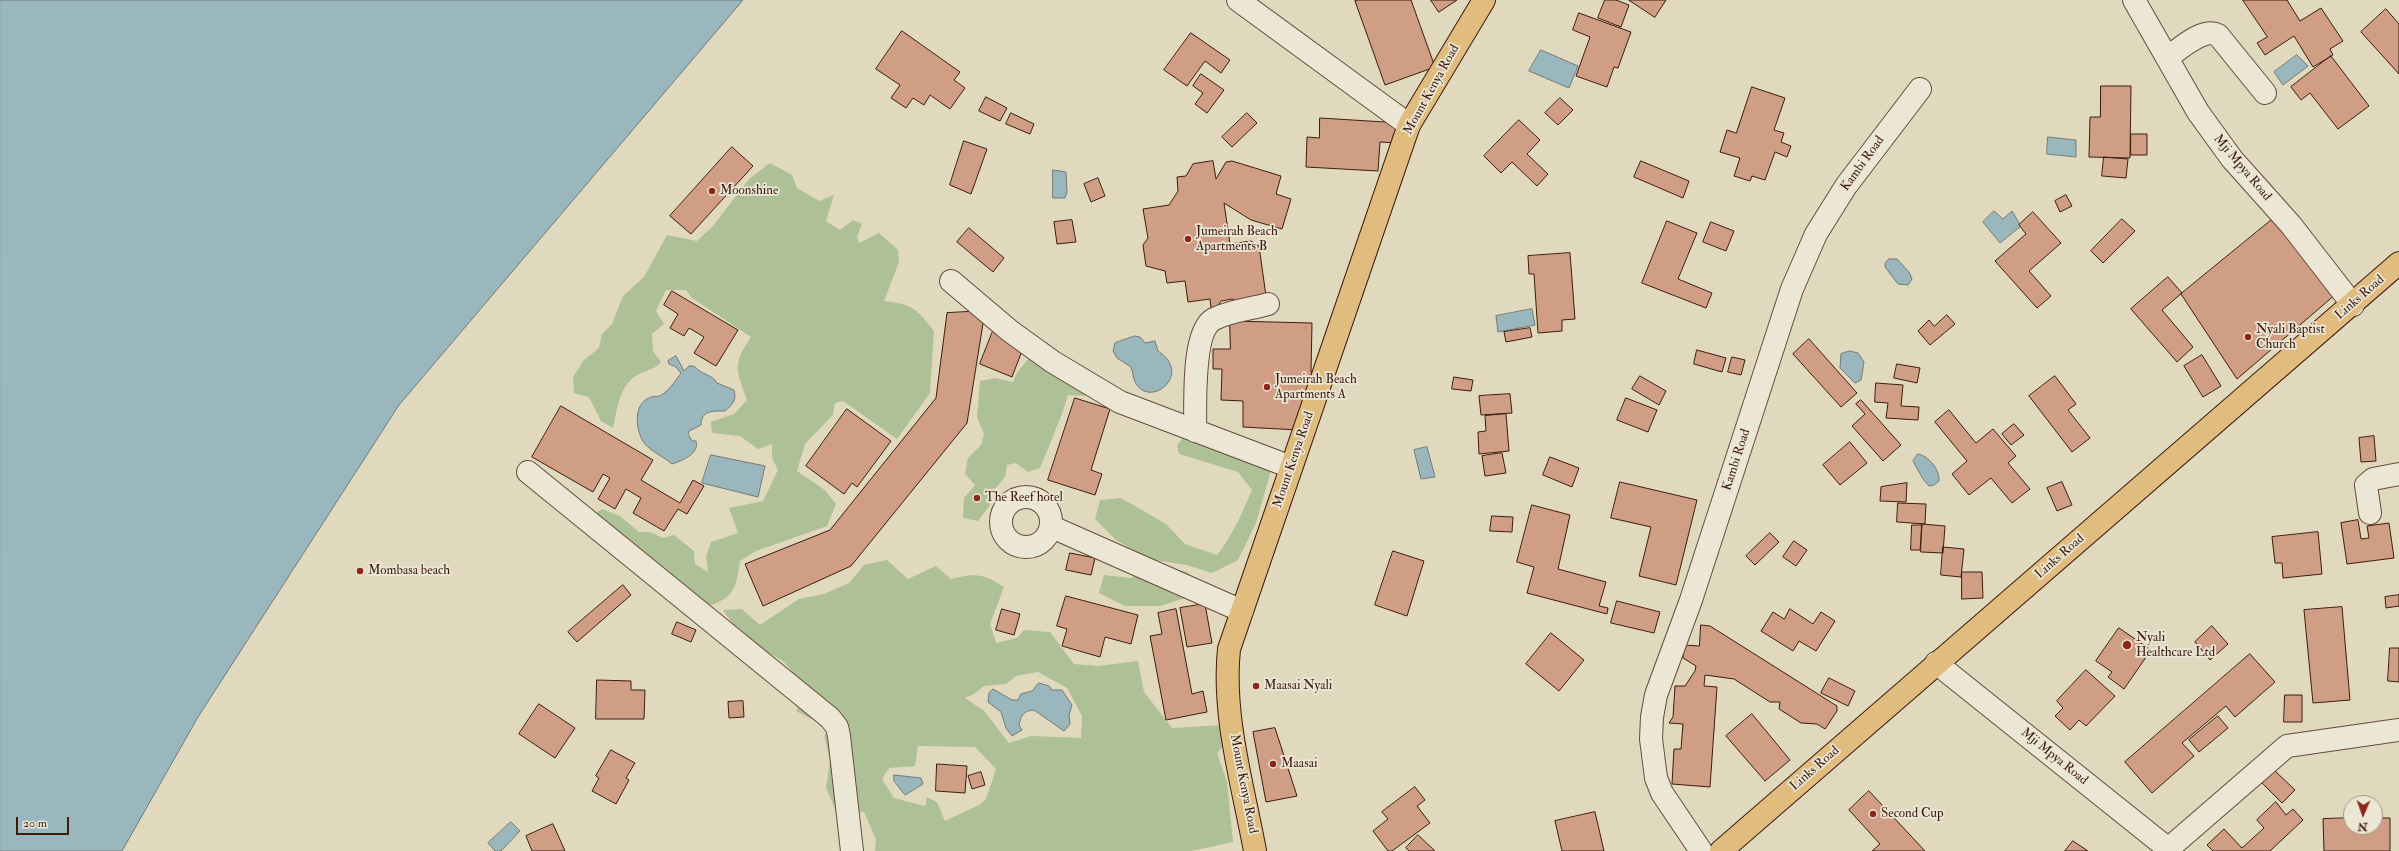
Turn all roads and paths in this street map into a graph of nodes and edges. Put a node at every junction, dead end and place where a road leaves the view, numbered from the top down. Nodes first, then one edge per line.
1 (1238, 0) edge
2 (1484, 0) edge
3 (2134, 0) edge
4 (2168, 57) junction
5 (1920, 89) dead end
6 (2265, 93) dead end
7 (1409, 125) junction
8 (2399, 263) edge
9 (951, 281) dead end
10 (1268, 304) dead end
11 (2353, 305) junction
12 (1195, 431) junction
13 (1291, 467) junction
14 (528, 472) dead end
15 (2399, 474) edge
16 (2370, 513) dead end
17 (1052, 527) dead end
18 (1242, 611) junction
19 (1936, 663) junction
20 (2399, 730) edge
21 (2170, 850) edge
22 (852, 851) edge
23 (1256, 851) edge
24 (1701, 851) edge
25 (1721, 851) edge

1 - 7 street
2 - 7 main road, Mount Kenya Road
3 - 4 street, Mji Mpya Road
4 - 6 street
4 - 11 street, Mji Mpya Road
5 - 24 street, Kambi Road
7 - 13 main road, Mount Kenya Road
8 - 11 main road, Links Road
9 - 12 street
10 - 12 street
11 - 19 main road, Links Road
12 - 13 street
13 - 18 main road, Mount Kenya Road
14 - 22 street
15 - 16 street
17 - 18 street
18 - 23 main road, Mount Kenya Road
19 - 21 street, Mji Mpya Road
19 - 25 main road, Links Road
20 - 21 street

